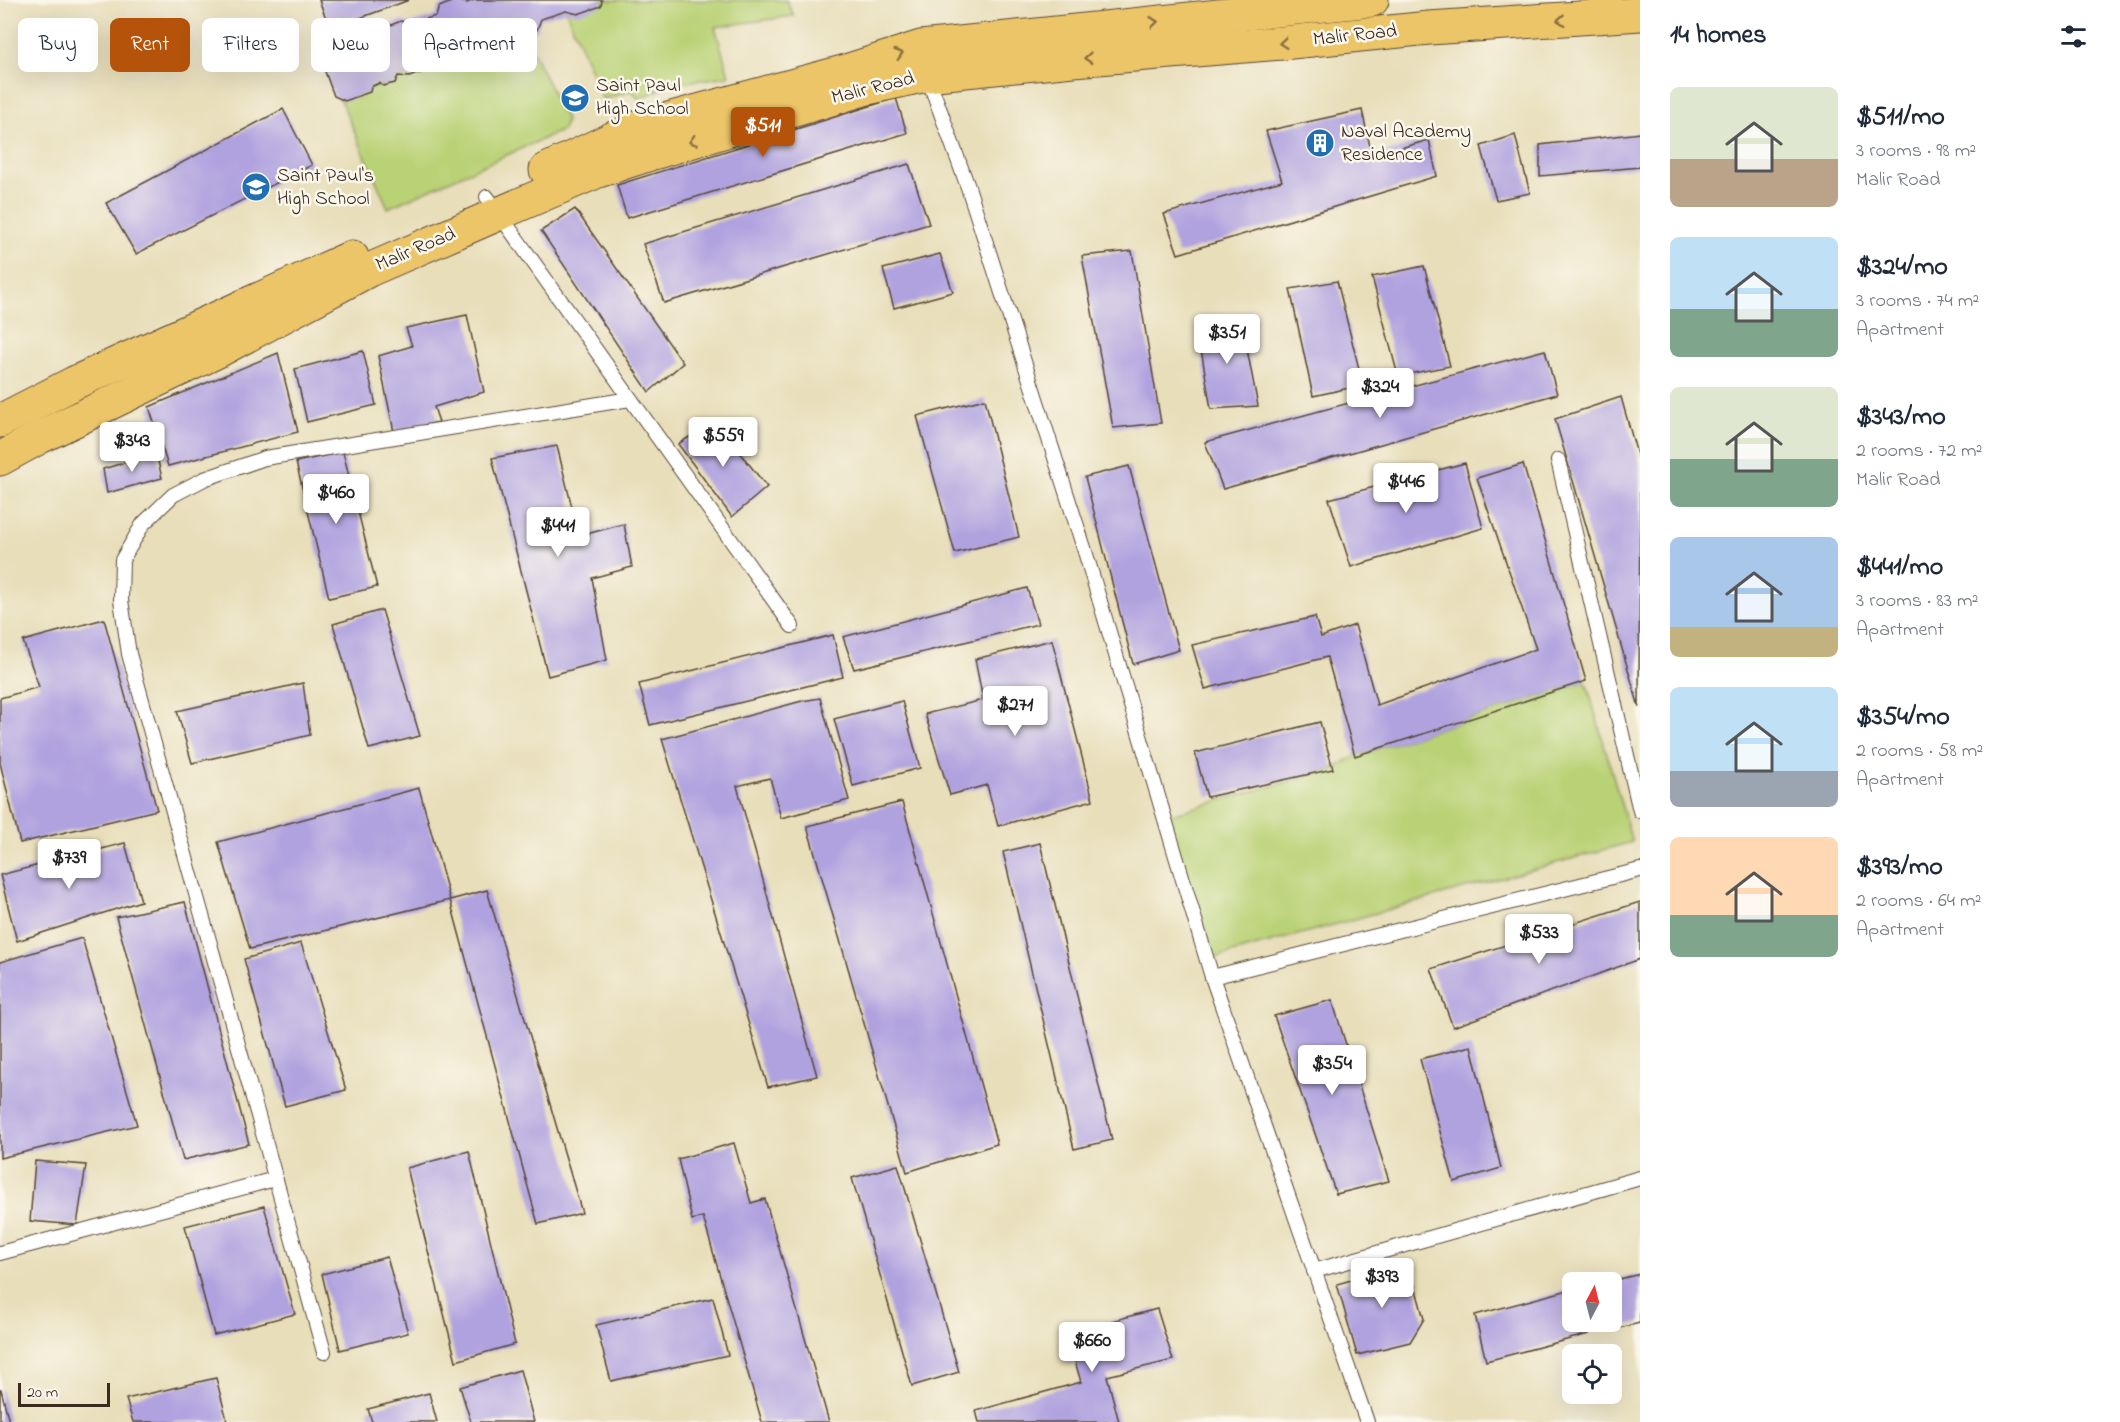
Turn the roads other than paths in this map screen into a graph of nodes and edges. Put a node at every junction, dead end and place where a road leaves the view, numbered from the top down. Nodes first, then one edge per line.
1 (1372, 0) edge
2 (1640, 14) edge
3 (927, 75) junction
4 (493, 206) junction
5 (630, 399) junction
6 (0, 422) edge
7 (0, 459) edge
8 (1558, 460) dead end
9 (792, 626) dead end
10 (1640, 811) edge
11 (1640, 870) edge
12 (1212, 976) junction
13 (1640, 1178) edge
14 (275, 1179) junction
15 (0, 1253) edge
16 (1314, 1271) junction
17 (324, 1352) dead end
18 (1367, 1422) edge

4 -> 1 main road, Malir Road
2 -> 3 main road, Malir Road
3 -> 4 main road, Malir Road
3 - 12 lane
4 - 5 lane
4 - 6 main road, Malir Road
4 - 7 main road, Malir Road
5 - 9 lane
5 - 14 lane
8 - 10 lane
11 - 12 lane
12 - 16 lane
13 - 16 lane
14 - 15 lane
14 - 17 lane
16 - 18 lane

